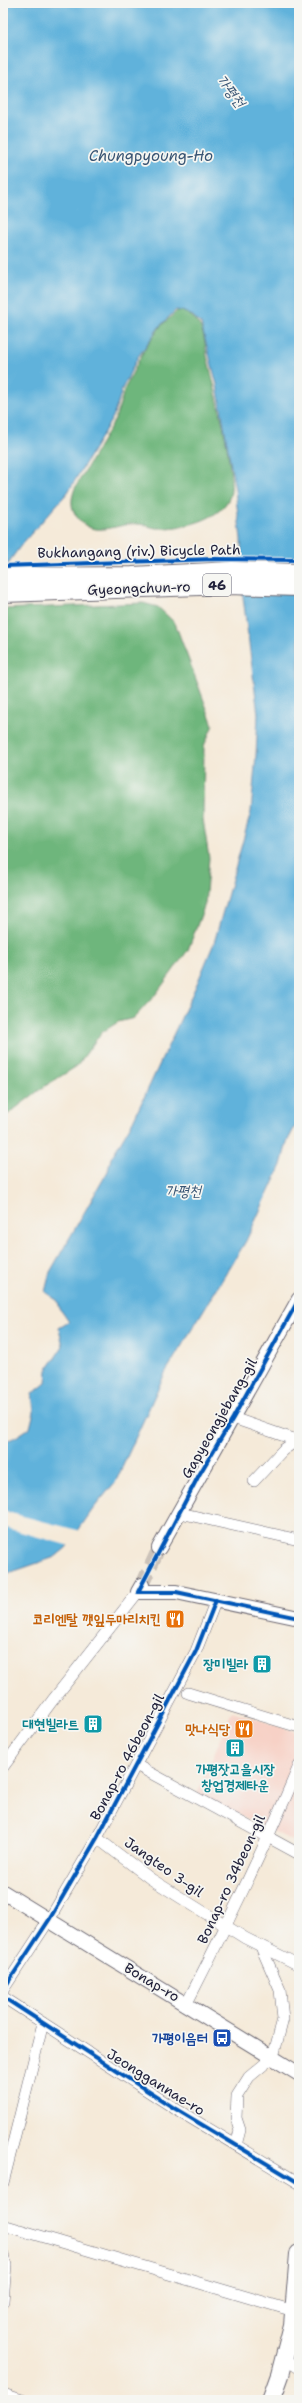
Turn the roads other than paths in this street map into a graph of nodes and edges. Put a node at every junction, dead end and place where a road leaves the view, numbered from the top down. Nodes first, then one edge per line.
1 (299, 573) edge
2 (3, 577) edge
3 (134, 581) junction
4 (42, 584) junction
5 (299, 587) edge
6 (3, 593) edge
7 (299, 1300) edge
8 (233, 1418) junction
9 (299, 1441) edge
10 (254, 1481) dead end
11 (180, 1513) junction
12 (299, 1540) edge
13 (159, 1548) tunnel mouth
14 (140, 1588) joint
15 (216, 1600) junction
16 (299, 1618) edge
17 (188, 1693) dead end
18 (299, 1727) edge
19 (136, 1765) junction
20 (3, 1766) edge
21 (299, 1766) edge
22 (97, 1838) junction
23 (269, 1838) junction
24 (299, 1854) edge
25 (3, 1892) edge
26 (49, 1920) junction
27 (227, 1927) junction
28 (262, 1949) junction
29 (299, 1965) edge
30 (3, 1990) edge
31 (3, 1997) edge
32 (187, 2003) junction
33 (43, 2023) junction
34 (273, 2057) junction
35 (299, 2074) edge
36 (236, 2145) junction
37 (299, 2182) edge
38 (3, 2184) edge
39 (3, 2225) edge
40 (299, 2254) edge
41 (3, 2255) edge
42 (3, 2302) edge
43 (294, 2311) junction
44 (292, 2364) edge
45 (3, 2394) edge
46 (22, 2400) edge
47 (271, 2400) edge

1 - 3 main road, Gyeongchun-ro / 46
2 - 4 main road, Gyeongchun-ro / 46
3 - 4 main road, Gyeongchun-ro / 46
3 - 5 main road, Gyeongchun-ro / 46
4 - 6 main road, Gyeongchun-ro / 46
7 - 8 street, Gapyeongjebang-gil
8 - 9 street
8 - 11 street, Gapyeongjebang-gil
9 - 10 street
11 - 12 street
11 - 13 street, Gapyeongjebang-gil
14 - 15 street
14 - 20 street
15 - 16 street
15 - 19 street, Bonap-ro 46beon-gil
17 - 18 street
19 - 22 street, Bonap-ro 46beon-gil
19 - 23 street
21 - 23 street, Bonap-ro 34beon-gil
22 - 26 street, Bonap-ro 46beon-gil
22 - 27 street, Jangteo 3-gil
23 - 24 street
23 - 27 street, Bonap-ro 34beon-gil
25 - 26 street, Bonap-ro
26 - 30 street
26 - 32 street, Bonap-ro
27 - 28 street, Jangteo 3-gil
27 - 32 street, Bonap-ro 34beon-gil
28 - 29 street, Jangteo 3-gil
28 - 34 street
31 - 33 street, Jeonggannae-ro
32 - 34 street, Bonap-ro
33 - 36 street, Jeonggannae-ro
33 - 38 street
34 - 35 street, Bonap-ro
34 - 36 street
36 - 37 street, Jeonggannae-ro
39 - 43 street
40 - 43 main road
41 - 42 street
43 - 44 main road
44 - 47 main road
45 - 46 street

